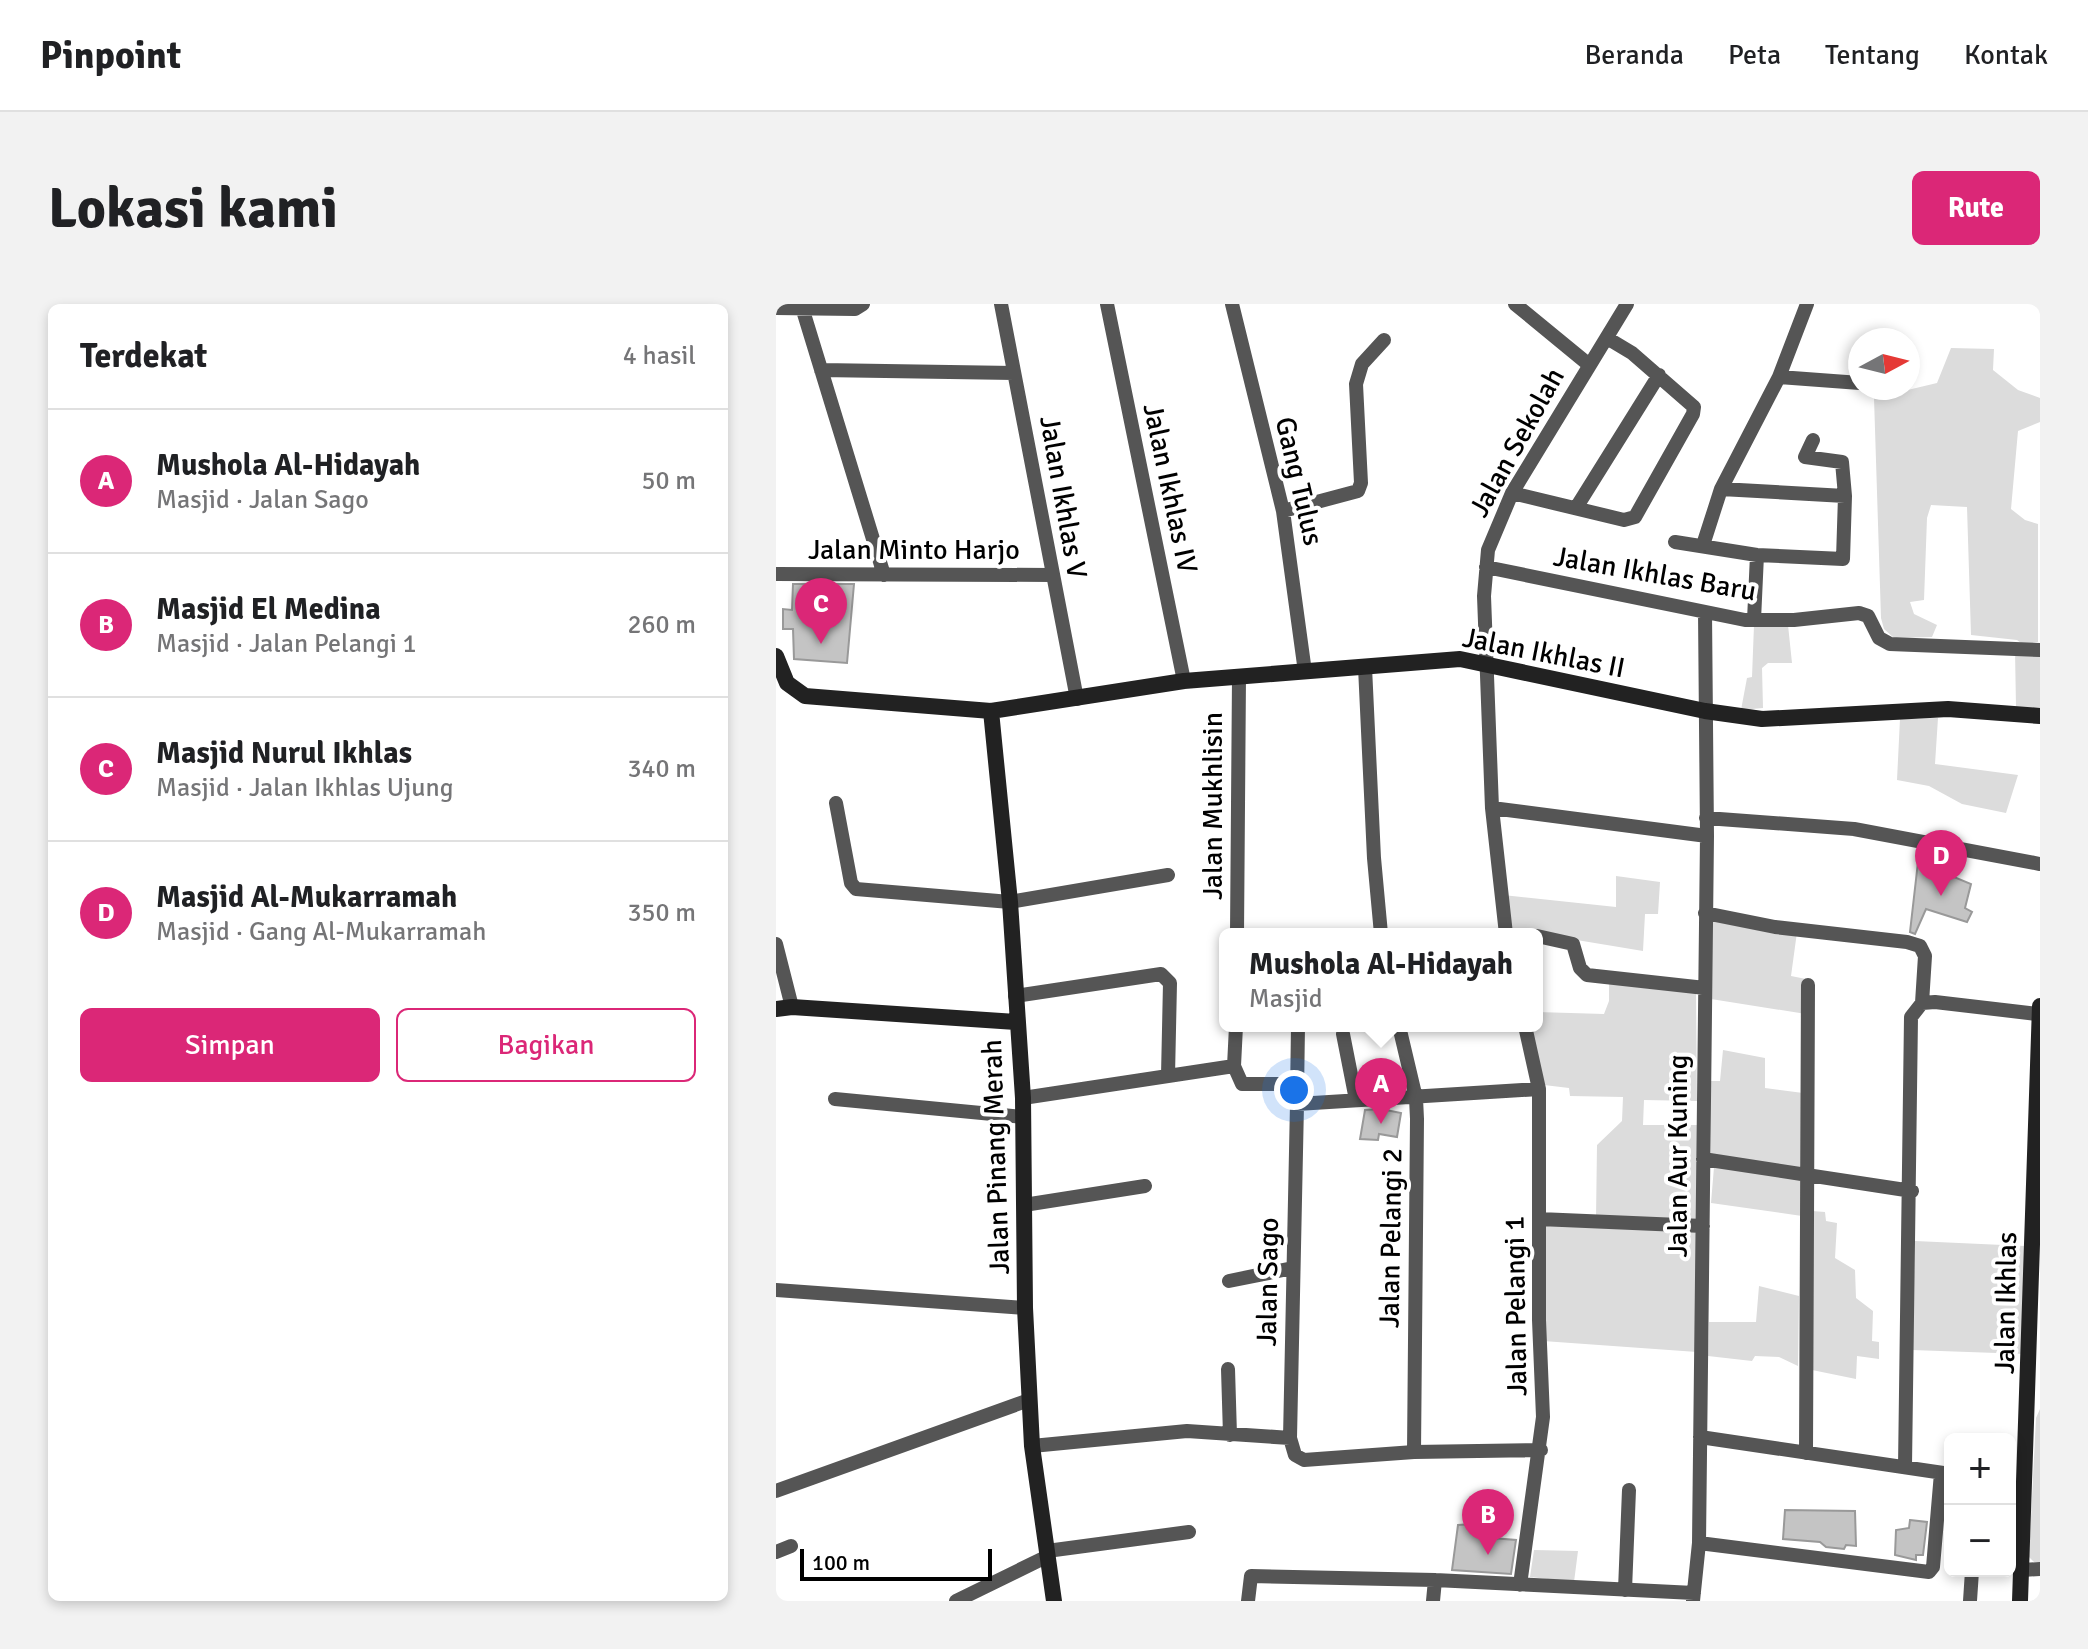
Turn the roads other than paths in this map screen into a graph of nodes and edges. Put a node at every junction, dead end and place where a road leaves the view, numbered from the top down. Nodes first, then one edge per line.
1 (863, 304) edge
2 (1001, 304) edge
3 (1107, 304) edge
4 (1232, 304) edge
5 (1515, 304) edge
6 (1807, 304) edge
7 (1626, 305) edge
8 (802, 306) edge
9 (776, 308) edge
10 (1607, 338) junction
11 (1384, 340) dead end
12 (1588, 364) junction
13 (821, 370) junction
14 (1014, 373) junction
15 (1659, 375) junction
16 (1779, 377) junction
17 (1848, 382) edge
18 (1813, 440) dead end
19 (1721, 489) junction
20 (1512, 493) junction
21 (1845, 496) junction
22 (1576, 508) junction
23 (1283, 511) junction
24 (1675, 542) dead end
25 (1703, 545) junction
26 (1757, 555) junction
27 (1486, 567) junction
28 (776, 574) edge
29 (884, 575) junction
30 (1052, 575) junction
31 (1705, 612) junction
32 (1754, 620) junction
33 (2040, 650) edge
34 (776, 656) edge
35 (1489, 664) junction
36 (1365, 667) junction
37 (1305, 672) junction
38 (1239, 677) junction
39 (1184, 681) junction
40 (1077, 699) junction
41 (991, 711) junction
42 (1705, 711) junction
43 (2040, 716) edge
44 (836, 803) dead end
45 (1492, 808) junction
46 (1706, 818) junction
47 (1707, 836) junction
48 (2040, 864) edge
49 (1168, 875) dead end
50 (1010, 902) junction
51 (1705, 913) junction
52 (1237, 928) edge
53 (1380, 928) edge
54 (1509, 928) edge
55 (1543, 937) edge
56 (776, 944) edge
57 (1808, 985) dead end
58 (1705, 988) junction
59 (1015, 996) junction
60 (1922, 1003) junction
61 (784, 1008) edge
62 (2039, 1010) edge
63 (1016, 1022) junction
64 (1236, 1032) edge
65 (1298, 1032) edge
66 (1400, 1032) edge
67 (1526, 1032) edge
68 (2038, 1033) edge
69 (1343, 1034) dead end
70 (1234, 1066) junction
71 (1168, 1076) junction
72 (1296, 1084) junction
73 (1539, 1089) junction
74 (1023, 1098) junction
75 (1416, 1098) junction
76 (835, 1099) dead end
77 (1356, 1100) junction
78 (1297, 1104) junction
79 (1024, 1117) junction
80 (1703, 1159) junction
81 (1805, 1176) junction
82 (1145, 1186) dead end
83 (1912, 1191) junction
84 (1024, 1205) junction
85 (1539, 1219) junction
86 (1703, 1226) junction
87 (1293, 1268) junction
88 (1229, 1281) dead end
89 (776, 1290) edge
90 (1025, 1308) junction
91 (1228, 1369) dead end
92 (1029, 1400) junction
93 (2035, 1404) edge
94 (1230, 1435) junction
95 (1700, 1437) junction
96 (1290, 1438) junction
97 (1032, 1446) junction
98 (1541, 1450) junction
99 (1414, 1452) junction
100 (1806, 1453) junction
101 (1905, 1467) junction
102 (1944, 1473) edge
103 (1944, 1480) edge
104 (2017, 1482) edge
105 (1629, 1490) dead end
106 (776, 1491) edge
107 (1189, 1532) dead end
108 (1699, 1543) junction
109 (791, 1546) dead end
110 (776, 1552) edge
111 (1048, 1553) junction
112 (2040, 1569) edge
113 (2022, 1570) junction
114 (1972, 1577) edge
115 (1435, 1580) junction
116 (1520, 1585) junction
117 (1625, 1590) junction
118 (1569, 1594) edge
119 (1694, 1597) edge
120 (956, 1601) edge
121 (1054, 1601) edge
122 (1248, 1601) edge
123 (1433, 1601) edge
124 (1970, 1601) edge
125 (2020, 1601) edge

1 - 8 street
2 - 14 street, Jalan Ikhlas V
3 - 39 street, Jalan Ikhlas IV
4 - 23 street, Gang Tulus
5 - 12 street
6 - 16 street
7 - 10 street, Jalan Sekolah
8 - 9 street
8 - 13 street
10 - 12 street, Jalan Sekolah
10 - 15 street
11 - 23 street
12 - 20 street, Jalan Sekolah
13 - 14 street
13 - 29 street
14 - 30 street, Jalan Ikhlas V
15 - 22 street
15 - 22 street
16 - 17 street
16 - 19 street
18 - 21 street
19 - 21 street
19 - 25 street
20 - 22 street
20 - 27 street, Jalan Sekolah
21 - 26 street
23 - 37 street, Gang Tulus
24 - 25 street
25 - 26 street
26 - 32 street
27 - 31 street, Jalan Ikhlas Baru
27 - 35 street, Jalan Sekolah
28 - 29 street, Jalan Minto Harjo
29 - 30 street, Jalan Minto Harjo
30 - 40 street, Jalan Ikhlas V
31 - 32 street, Jalan Ikhlas Baru
31 - 42 street, Jalan Aur Kuning
32 - 33 street, Jalan Ikhlas Baru
34 - 41 street, Jalan Ikhlas II
35 - 36 street, Jalan Ikhlas II
35 - 42 street, Jalan Ikhlas II
35 - 45 street
36 - 37 street, Jalan Ikhlas II
36 - 53 street
37 - 38 street, Jalan Ikhlas II
38 - 39 street, Jalan Ikhlas II
38 - 52 street, Jalan Mukhlisin
39 - 40 street, Jalan Ikhlas II
40 - 41 street, Jalan Ikhlas II
41 - 50 street, Jalan Pinang Merah
42 - 43 street, Jalan Ikhlas II
42 - 46 street, Jalan Aur Kuning
44 - 50 street
45 - 47 street
45 - 54 street
46 - 47 street, Jalan Aur Kuning
46 - 48 street
47 - 51 street, Jalan Aur Kuning
49 - 50 street
50 - 59 street, Jalan Pinang Merah
51 - 58 street, Jalan Aur Kuning
51 - 60 street
55 - 58 street
56 - 61 street
57 - 81 street
58 - 80 street, Jalan Aur Kuning
59 - 63 street, Jalan Pinang Merah
59 - 71 street
60 - 62 street
60 - 83 street
61 - 63 street
62 - 68 street, Jalan Ikhlas
63 - 74 street, Jalan Pinang Merah
64 - 70 street
65 - 72 street
66 - 75 street, Jalan Pelangi 2
67 - 73 street, Jalan Pelangi 1
68 - 93 street, Jalan Ikhlas
69 - 77 street
70 - 71 street
70 - 72 street
71 - 74 street
72 - 78 street
73 - 75 street
73 - 85 street, Jalan Pelangi 1
74 - 79 street, Jalan Pinang Merah
75 - 77 street
75 - 99 street, Jalan Pelangi 2
76 - 79 street
77 - 78 street
78 - 87 street, Jalan Sago
79 - 84 street, Jalan Pinang Merah
80 - 81 street
80 - 86 street, Jalan Aur Kuning
81 - 83 street
81 - 100 street
82 - 84 street
83 - 101 street
84 - 90 street, Jalan Pinang Merah
85 - 86 street
85 - 98 street, Jalan Pelangi 1
86 - 95 street, Jalan Aur Kuning
87 - 88 street
87 - 96 street, Jalan Sago
89 - 90 street
90 - 92 street, Jalan Pinang Merah
91 - 94 street
92 - 97 street, Jalan Pinang Merah
92 - 106 street
93 - 104 street, Jalan Ikhlas
94 - 96 street
94 - 97 street
95 - 100 street
95 - 108 street, Jalan Aur Kuning
96 - 99 street
97 - 111 street, Jalan Pinang Merah
98 - 99 street
98 - 116 street, Jalan Pelangi 1
100 - 101 street
101 - 102 street
103 - 108 street
104 - 113 street, Jalan Ikhlas
105 - 117 street
107 - 111 street
108 - 119 street, Jalan Aur Kuning
109 - 110 street
111 - 120 street
111 - 121 street, Jalan Pinang Merah
112 - 113 street
113 - 125 street, Jalan Ikhlas
114 - 124 street
115 - 116 street
115 - 122 street
115 - 123 street
116 - 118 street
117 - 118 street
117 - 119 street

